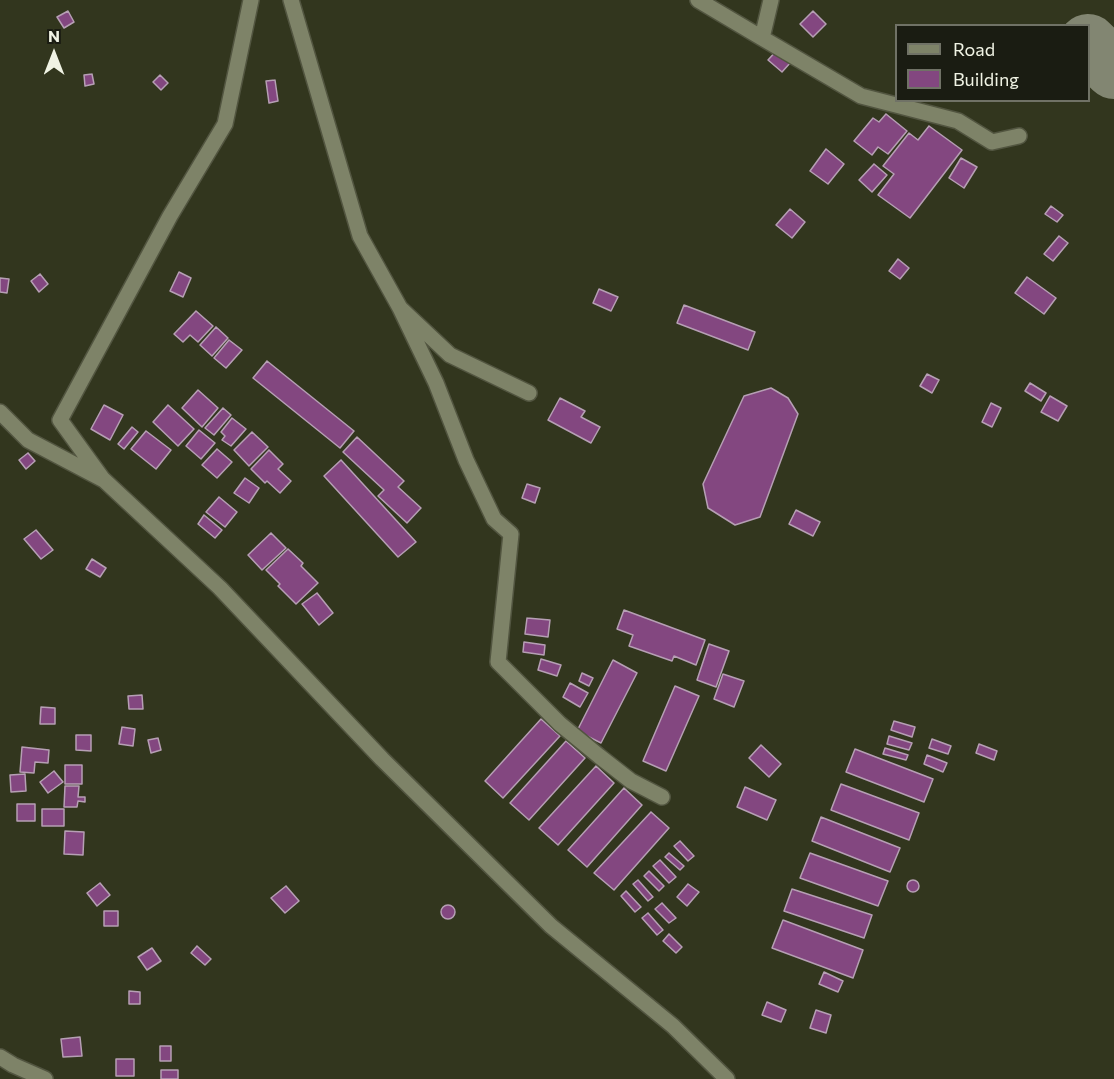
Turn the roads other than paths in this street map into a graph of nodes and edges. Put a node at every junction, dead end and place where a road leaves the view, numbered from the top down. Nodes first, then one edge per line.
1 (251, 0) edge
2 (291, 0) edge
3 (698, 0) edge
4 (771, 0) edge
5 (762, 38) junction
6 (1019, 136) dead end
7 (400, 308) junction
8 (529, 393) dead end
9 (0, 412) edge
10 (104, 480) junction
11 (662, 797) dead end
12 (0, 1057) edge
13 (45, 1079) edge
14 (727, 1079) edge

1 - 10 street
2 - 7 street
3 - 5 street
4 - 5 street
5 - 6 street
7 - 8 street
7 - 11 street
9 - 10 street
10 - 14 street
12 - 13 street

